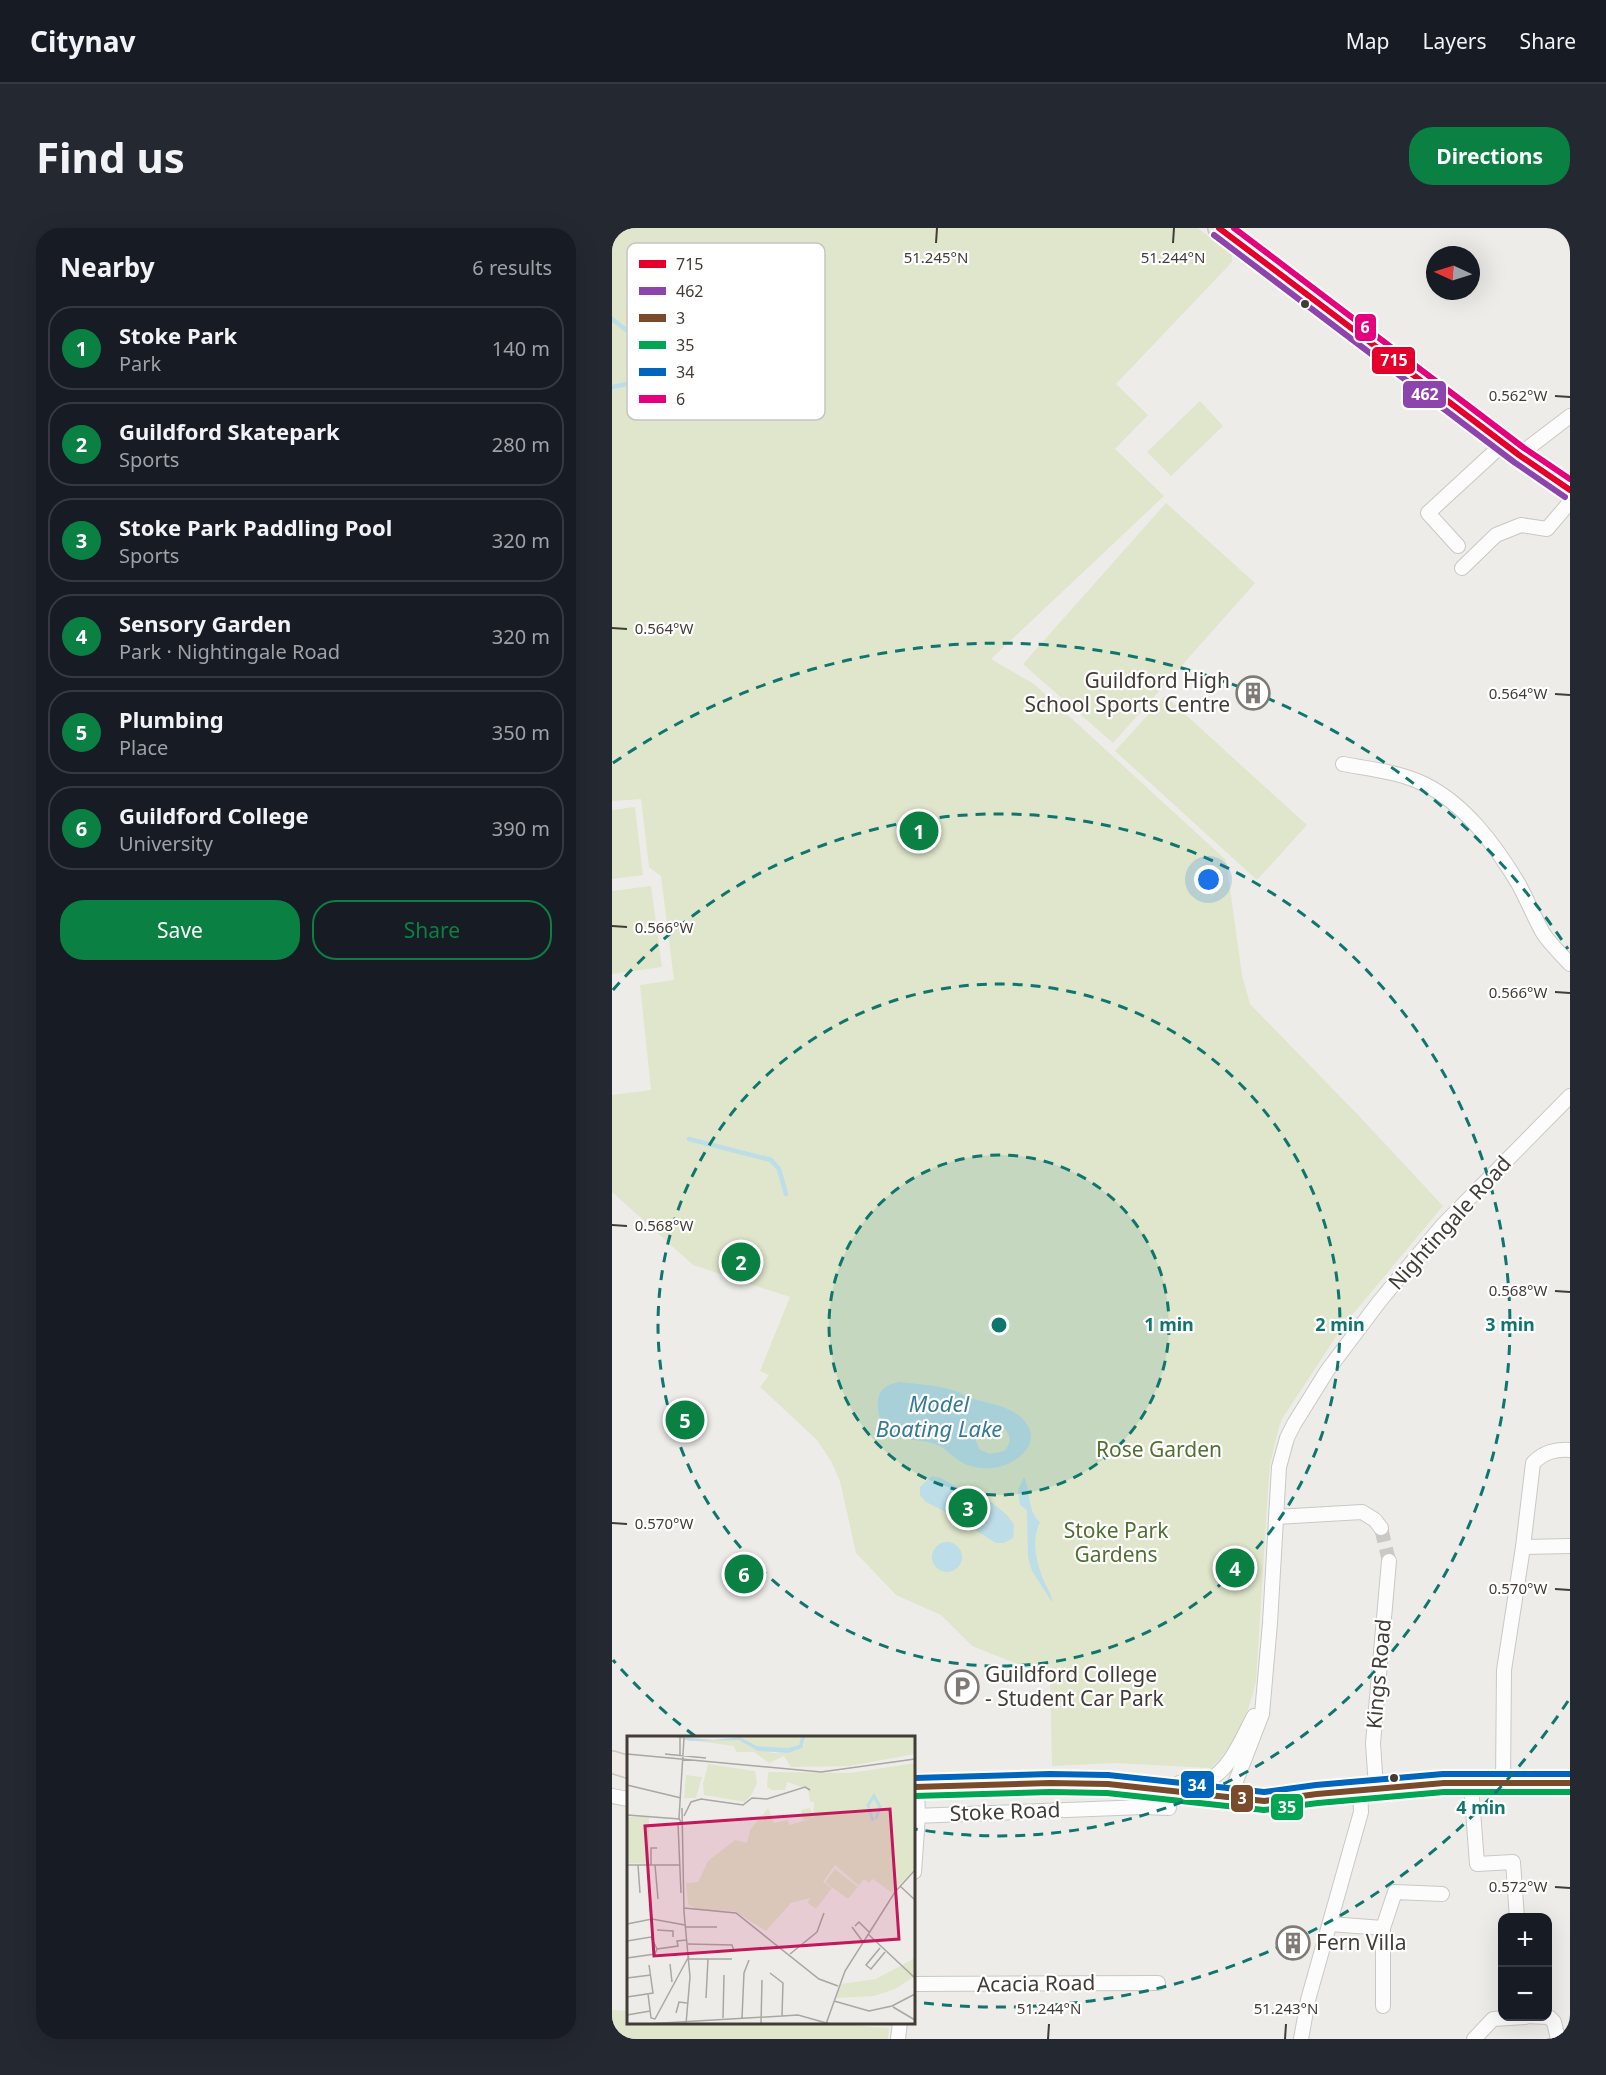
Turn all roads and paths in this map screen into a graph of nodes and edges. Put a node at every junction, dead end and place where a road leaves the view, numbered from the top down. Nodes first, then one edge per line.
1 (1220, 228) edge
2 (1570, 416) edge
3 (1511, 449) junction
4 (1570, 490) edge
5 (1570, 502) edge
6 (1458, 546) dead end
7 (1462, 568) dead end
8 (1343, 764) dead end
9 (1570, 964) edge
10 (1570, 1096) edge
11 (1570, 1450) edge
12 (1276, 1517) junction
13 (1381, 1528) tunnel mouth
14 (1523, 1546) junction
15 (1570, 1546) edge
16 (1389, 1561) tunnel mouth
17 (1264, 1701) junction
18 (1078, 1783) junction
19 (1503, 1783) junction
20 (1570, 1783) edge
21 (1471, 1784) junction
22 (915, 1787) edge
23 (1368, 1789) junction
24 (612, 1796) edge
25 (627, 1799) edge
26 (1230, 1799) junction
27 (1169, 1808) dead end
28 (916, 1816) edge
29 (915, 1844) edge
30 (1442, 1894) dead end
31 (1517, 1913) edge
32 (1330, 1924) junction
33 (1383, 1928) junction
34 (1158, 1983) dead end
35 (915, 1984) edge
36 (1383, 2006) dead end
37 (1498, 2019) edge
38 (1552, 2020) edge
39 (900, 2024) edge
40 (898, 2039) edge
41 (1301, 2039) edge
42 (1474, 2039) edge
43 (1558, 2039) edge

1 - 3 main road
2 - 3 street
3 - 4 main road
3 - 6 street
5 - 7 street
8 - 9 street
10 - 12 street, Nightingale Road
11 - 14 street
12 - 13 street
12 - 17 street, Nightingale Road
14 - 15 street
14 - 19 street
16 - 23 street, Kings Road
17 - 18 street, Nightingale Road
17 - 26 street, Nightingale Road
18 - 22 main road, Stoke Road
18 - 26 main road, Stoke Road
19 - 20 main road, Stoke Road
19 - 21 main road, Stoke Road
21 - 23 main road, Stoke Road
21 - 31 street
22 - 28 street
23 - 26 main road, Stoke Road
23 - 32 street, Kings Road
24 - 25 street
27 - 28 street, Stoke Road
28 - 29 street
30 - 33 street
32 - 33 street
32 - 41 street, Kings Road
33 - 36 street
34 - 35 street, Acacia Road
37 - 42 street
38 - 43 street
39 - 40 street

